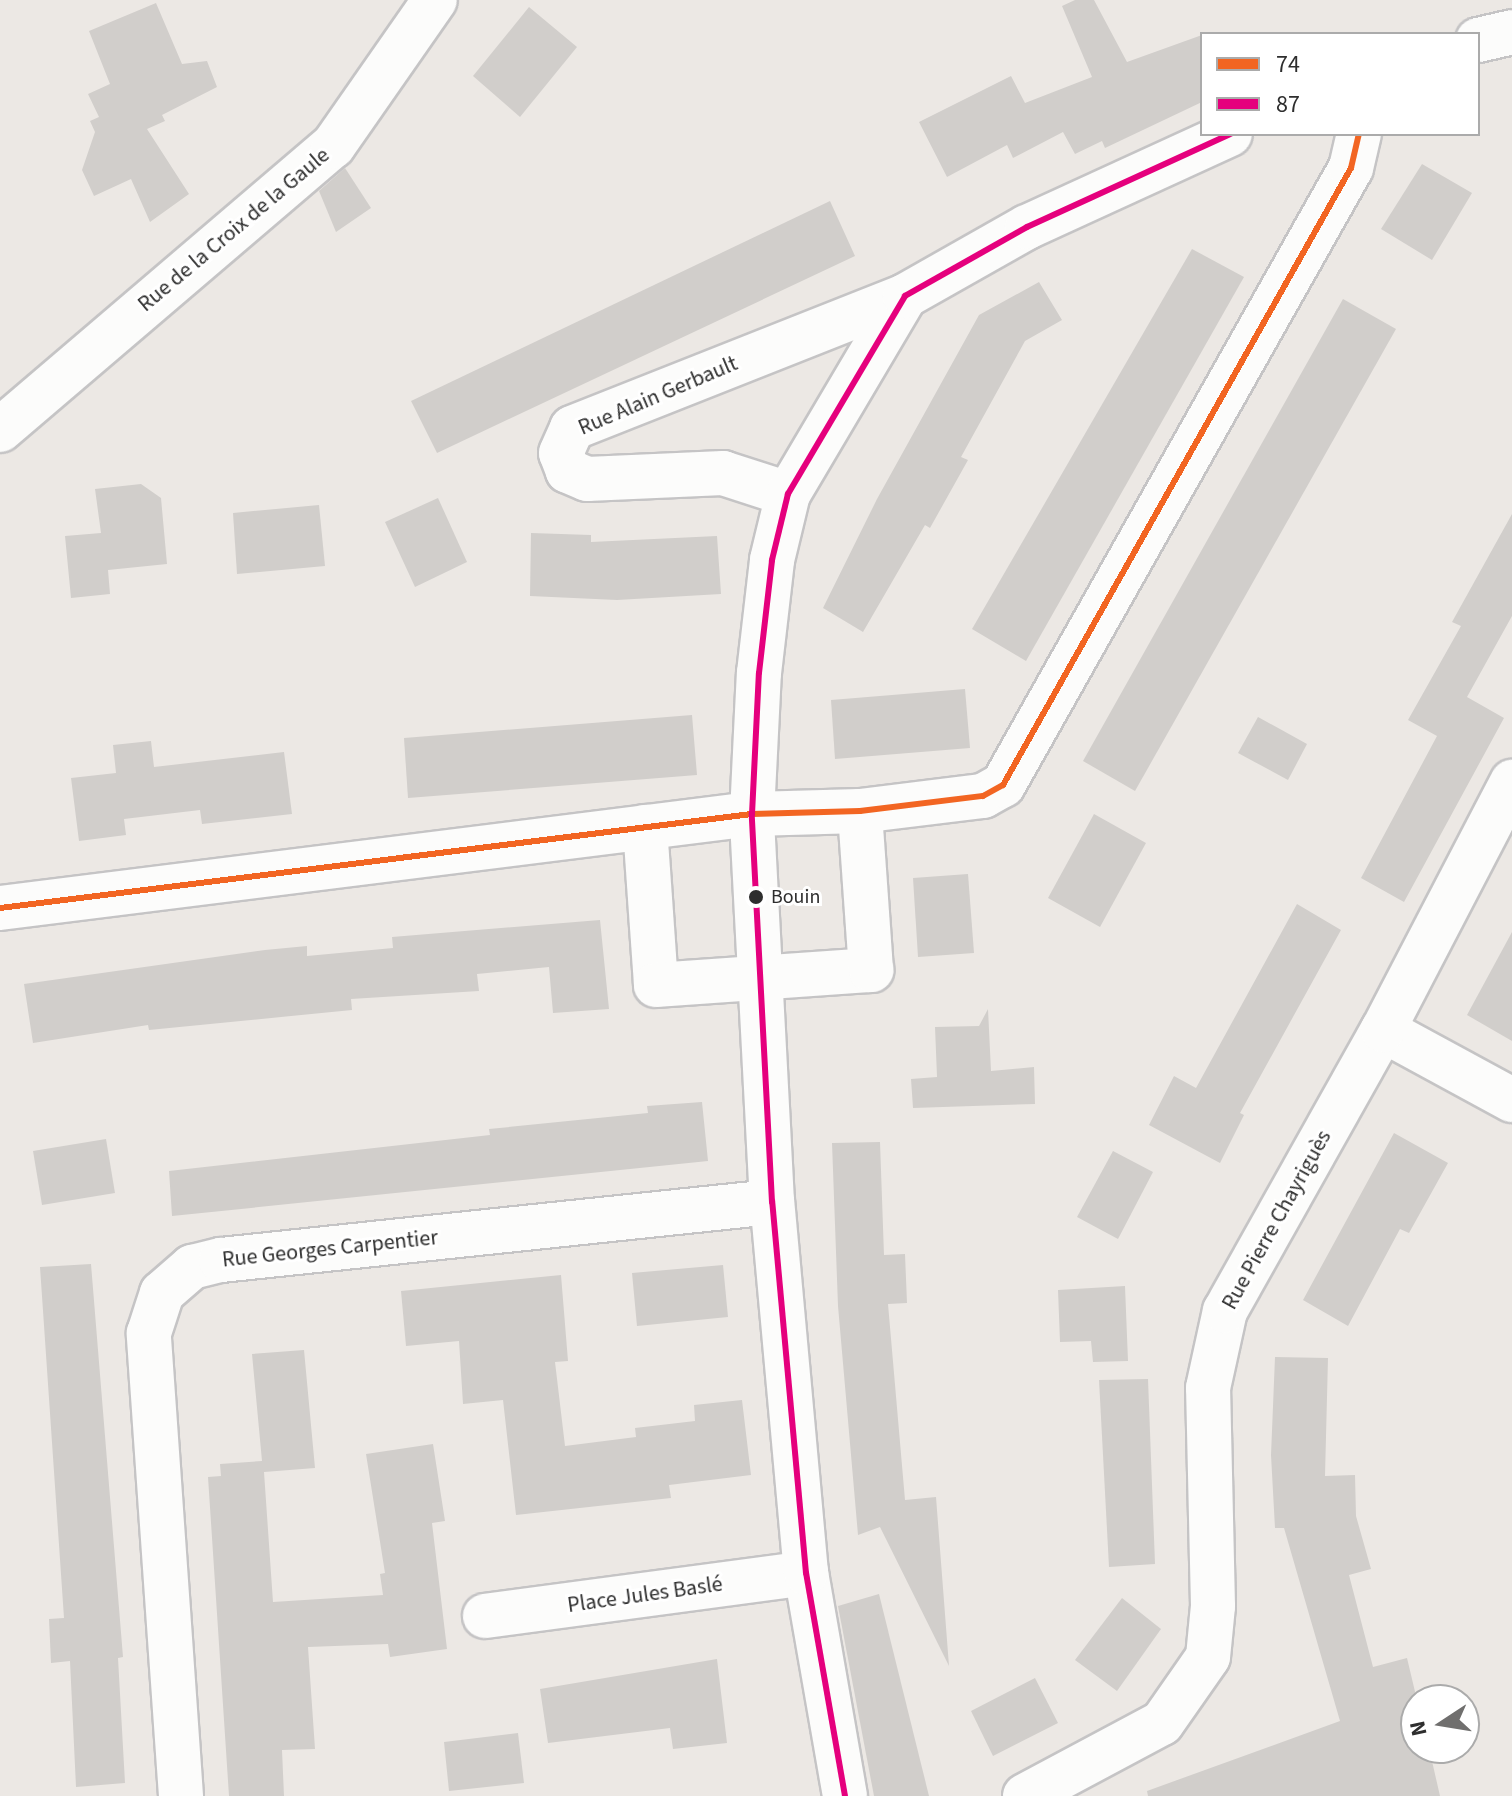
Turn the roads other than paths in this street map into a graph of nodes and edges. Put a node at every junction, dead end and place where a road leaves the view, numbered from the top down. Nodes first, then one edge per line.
1 (435, 0) edge
2 (1512, 32) edge
3 (1480, 40) edge
4 (1226, 136) edge
5 (1359, 136) edge
6 (905, 296) junction
7 (0, 430) edge
8 (788, 494) junction
9 (1512, 782) edge
10 (860, 811) junction
11 (752, 814) junction
12 (645, 827) junction
13 (0, 908) edge
14 (760, 978) junction
15 (1383, 1030) junction
16 (1512, 1100) edge
17 (772, 1202) junction
18 (806, 1573) junction
19 (485, 1616) dead end
20 (181, 1796) edge
21 (845, 1796) edge
22 (1025, 1796) edge

1 - 7 street, Rue de la Croix de la Gaule
2 - 3 street
4 - 6 street, Rue Alain Gerbault
5 - 10 street
6 - 8 street, Rue Alain Gerbault
6 - 8 street, Rue Alain Gerbault
8 - 11 street, Rue Alain Gerbault
9 - 15 street, Rue Pierre Chayriguès
10 - 11 street
10 - 14 street
11 - 12 street
11 - 14 street, Rue Alain Gerbault
12 - 13 street
12 - 14 street
14 - 17 street, Rue Alain Gerbault
15 - 16 street
15 - 22 street, Rue Pierre Chayriguès
17 - 18 street, Rue Alain Gerbault
17 - 20 street, Rue Georges Carpentier
18 - 19 street, Place Jules Baslé
18 - 21 street, Rue Alain Gerbault

